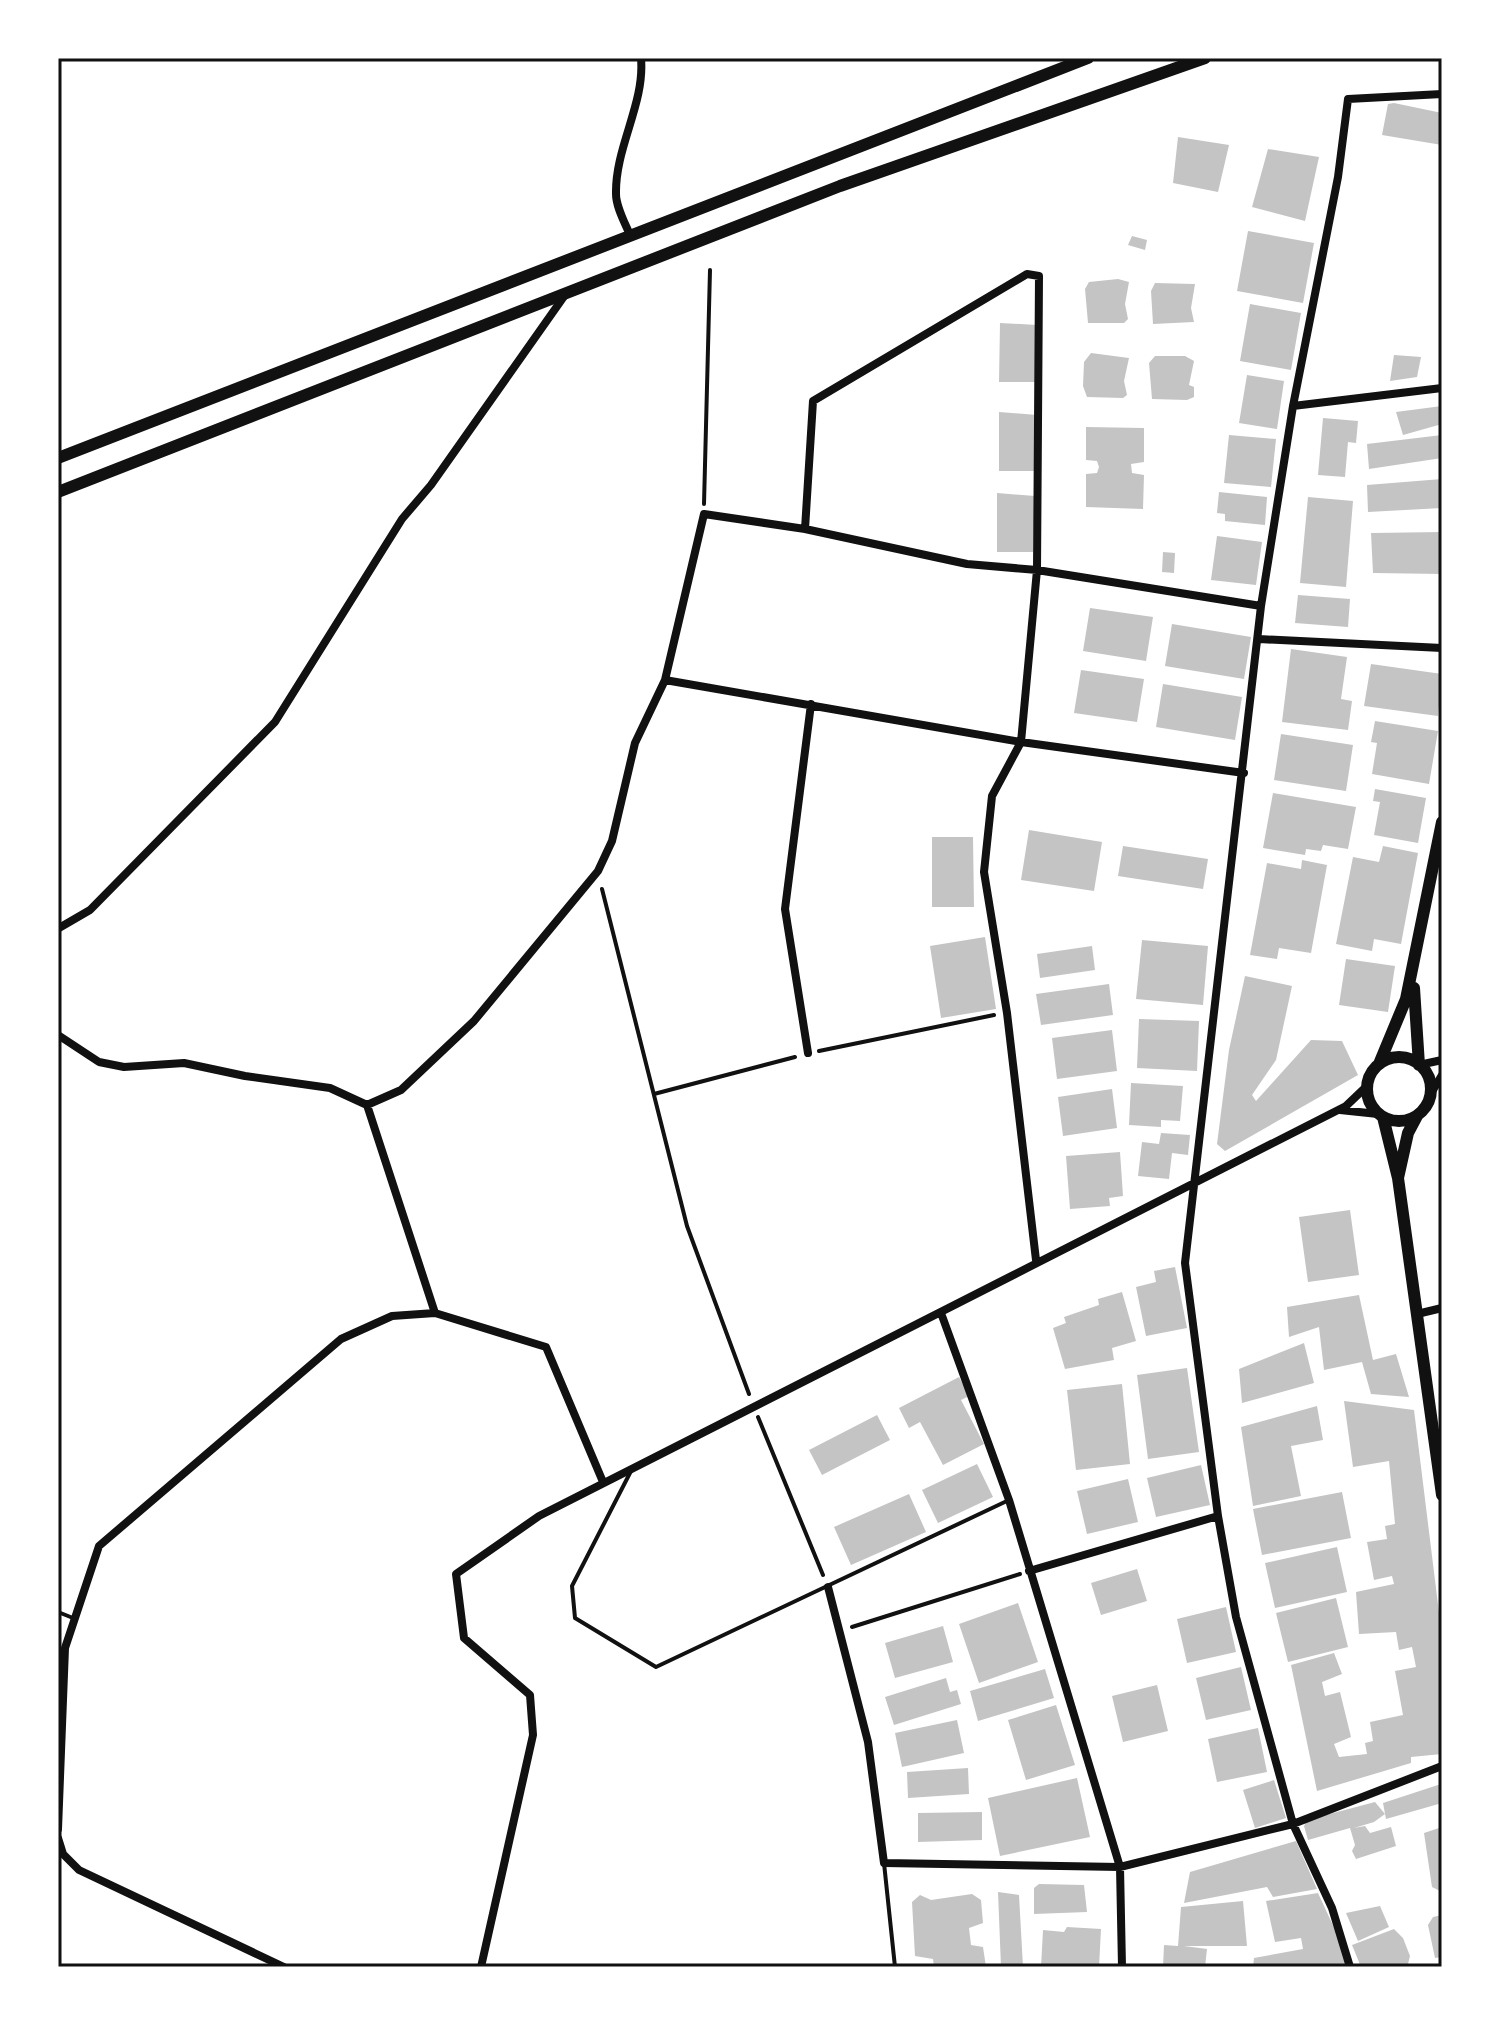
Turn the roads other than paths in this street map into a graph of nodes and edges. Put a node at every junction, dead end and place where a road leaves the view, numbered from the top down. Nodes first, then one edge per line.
1 (641, 58) edge
2 (1088, 58) edge
3 (1205, 58) edge
4 (1442, 94) edge
5 (630, 235) junction
6 (566, 294) junction
7 (1442, 388) edge
8 (1293, 406) junction
9 (58, 458) edge
10 (58, 492) edge
11 (805, 529) junction
12 (1037, 570) junction
13 (1261, 606) junction
14 (1259, 639) junction
15 (1442, 648) edge
16 (665, 680) junction
17 (811, 704) junction
18 (1021, 742) junction
19 (1244, 773) junction
20 (1442, 822) edge
21 (58, 928) edge
22 (1414, 969) junction
23 (58, 1035) edge
24 (808, 1053) road end
25 (1442, 1060) edge
26 (1379, 1064) junction
27 (1419, 1065) junction
28 (1442, 1075) edge
29 (1367, 1086) junction
30 (1430, 1095) junction
31 (367, 1105) junction
32 (1335, 1111) junction
33 (1381, 1116) junction
34 (1417, 1116) junction
35 (1398, 1178) junction
36 (1193, 1181) junction
37 (1036, 1260) junction
38 (1442, 1308) edge
39 (435, 1313) junction
40 (941, 1313) junction
41 (1417, 1314) junction
42 (632, 1469) junction
43 (603, 1482) junction
44 (1442, 1495) edge
45 (1009, 1500) junction
46 (1218, 1516) junction
47 (1029, 1571) junction
48 (828, 1587) junction
49 (58, 1612) edge
50 (75, 1619) junction
51 (1442, 1766) edge
52 (1293, 1824) junction
53 (58, 1829) edge
54 (58, 1838) edge
55 (884, 1863) junction
56 (1120, 1867) junction
57 (284, 1967) edge
58 (481, 1967) edge
59 (895, 1967) edge
60 (1122, 1967) edge
61 (1350, 1967) edge

1 - 5 street
2 - 5 main road
3 - 6 main road
4 - 8 street
5 - 9 main road
6 - 10 main road
6 - 21 street
7 - 8 street
8 - 13 street
11 - 12 street
11 - 12 street
11 - 16 street
12 - 13 street
12 - 18 street
13 - 14 street
14 - 15 street
14 - 19 street
16 - 17 street
16 - 31 street
17 - 18 street
17 - 24 street
18 - 19 street
18 - 37 street
19 - 36 street
20 - 22 main road
22 - 26 main road
22 - 27 main road
23 - 31 street
25 - 27 street
26 - 27 main road
26 - 29 main road
27 - 30 main road
28 - 30 street
29 - 32 street
29 - 33 main road
30 - 34 main road
31 - 39 street
32 - 33 street
32 - 36 street
33 - 34 main road
33 - 35 main road
34 - 35 main road
35 - 41 main road
36 - 37 street
36 - 46 street
37 - 40 street
38 - 41 street
39 - 43 street
39 - 50 street
40 - 42 street
40 - 45 street
41 - 44 main road
42 - 43 street
42 - 48 lane
43 - 58 street
45 - 47 street
45 - 48 lane
46 - 47 street
46 - 52 street
47 - 56 street
48 - 55 street
49 - 50 lane
50 - 53 street
51 - 52 street
52 - 56 street
52 - 61 street
54 - 57 street
55 - 56 street
55 - 59 lane
56 - 60 street

